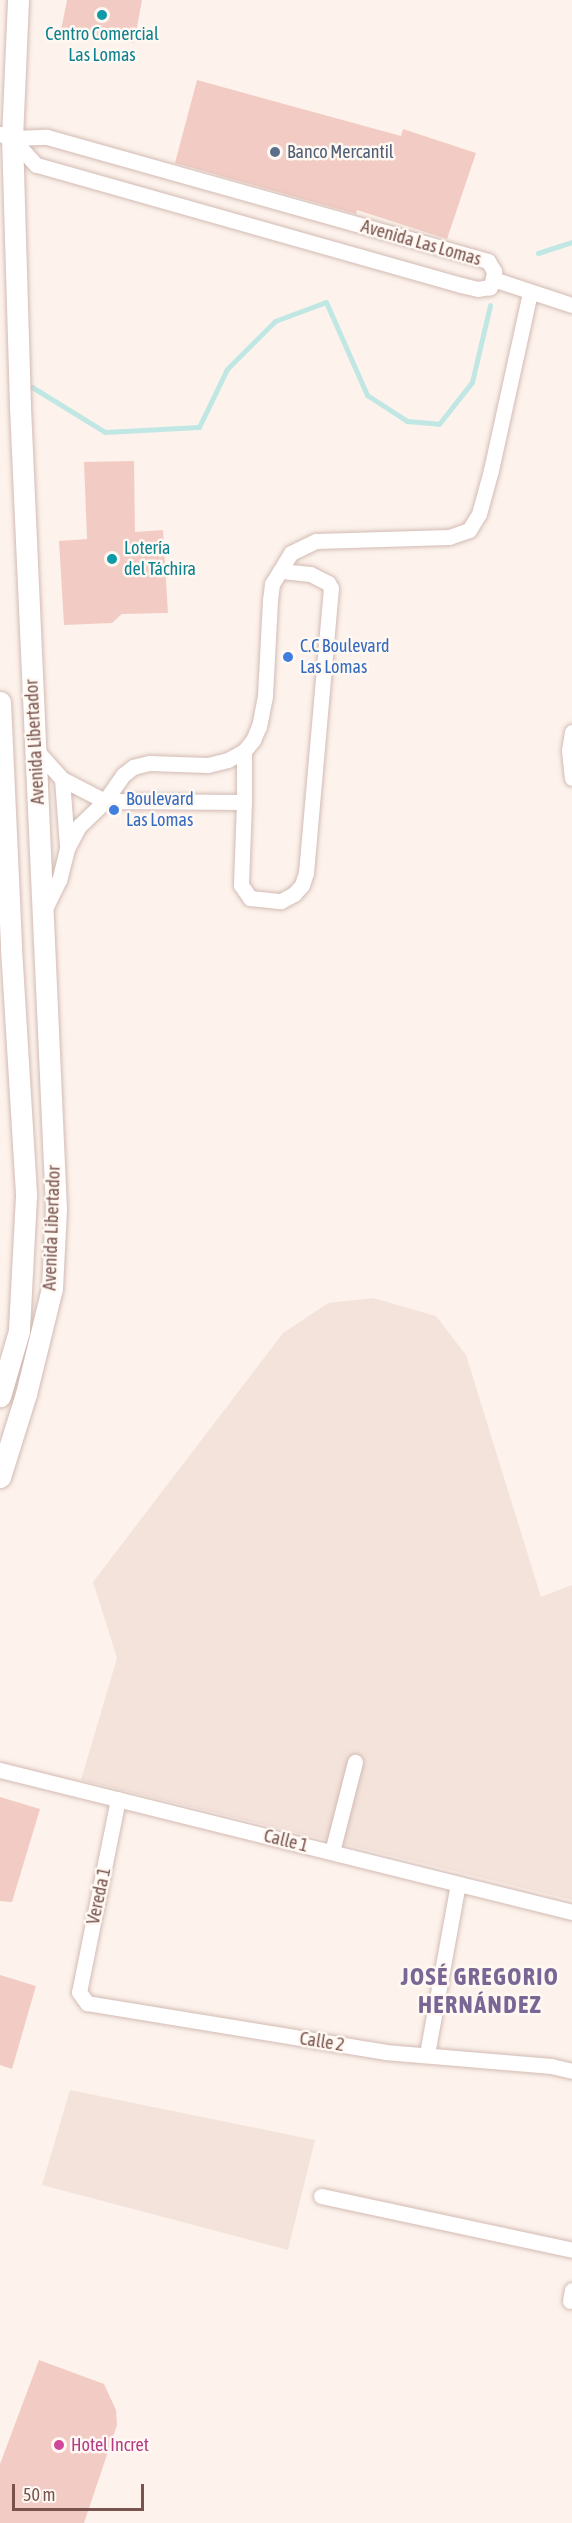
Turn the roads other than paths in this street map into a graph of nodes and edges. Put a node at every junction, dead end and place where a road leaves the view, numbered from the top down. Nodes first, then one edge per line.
1 (18, 0) edge
2 (6, 136) edge
3 (493, 279) junction
4 (530, 292) junction
5 (572, 305) edge
6 (280, 571) junction
7 (0, 702) edge
8 (572, 732) edge
9 (36, 750) junction
10 (244, 751) junction
11 (572, 778) edge
12 (63, 779) junction
13 (105, 801) junction
14 (243, 802) junction
15 (67, 849) junction
16 (42, 914) junction
17 (0, 1396) edge
18 (0, 1477) edge
19 (355, 1762) dead end
20 (0, 1770) edge
21 (118, 1799) junction
22 (332, 1852) junction
23 (458, 1884) junction
24 (572, 1912) edge
25 (79, 1992) joint
26 (427, 2054) junction
27 (572, 2071) edge
28 (321, 2196) dead end
29 (572, 2250) edge

1 - 2 main road, Avenida Libertador
2 - 3 street, Avenida Las Lomas
2 - 3 street, Avenida Las Lomas
2 - 9 main road, Avenida Libertador
3 - 4 street
4 - 5 street
4 - 6 street
6 - 10 street
6 - 14 street
7 - 17 main road, Avenida Libertador
8 - 11 street
9 - 12 street
9 - 16 main road, Avenida Libertador
10 - 13 street
10 - 14 street
12 - 13 street
12 - 15 street
13 - 14 street
13 - 15 street
15 - 16 street
16 - 18 main road, Avenida Libertador
19 - 22 street
20 - 21 street, Calle 1
21 - 22 street, Calle 1
21 - 25 street, Vereda 1
22 - 23 street, Calle 1
23 - 24 street, Calle 1
23 - 26 street
25 - 26 street, Calle 2
26 - 27 street, Calle 2
28 - 29 street

